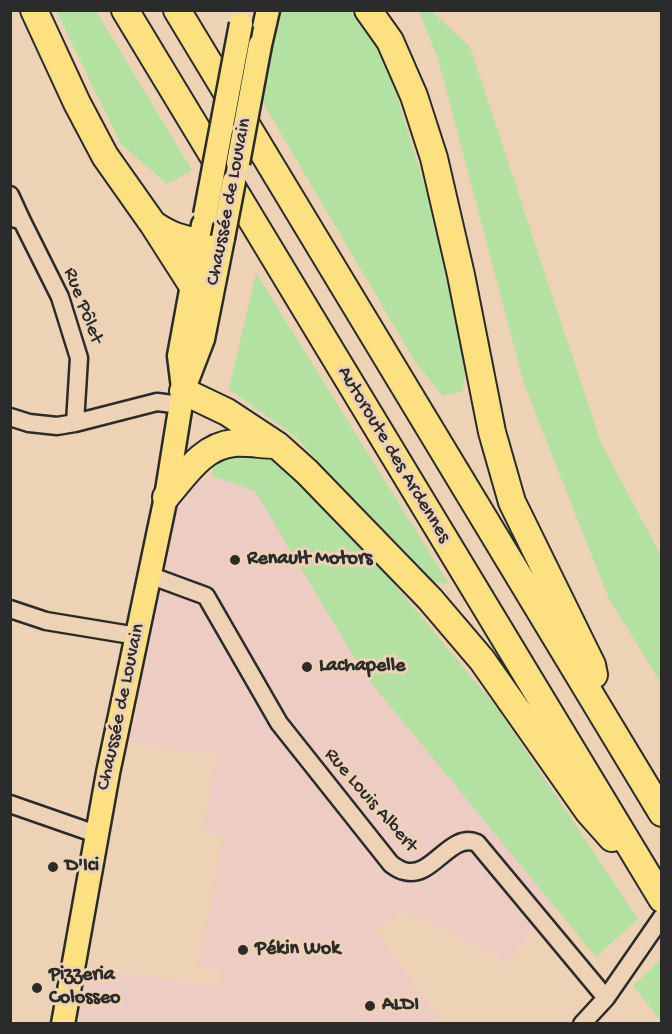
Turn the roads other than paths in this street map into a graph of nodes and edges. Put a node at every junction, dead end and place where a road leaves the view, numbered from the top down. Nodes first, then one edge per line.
1 (34, 10) edge
2 (125, 10) edge
3 (177, 10) edge
4 (268, 10) edge
5 (368, 10) edge
6 (247, 15) edge
7 (260, 45) junction
8 (10, 195) edge
9 (16, 219) edge
10 (153, 224) junction
11 (211, 240) junction
12 (192, 285) junction
13 (182, 398) junction
14 (10, 417) edge
15 (75, 423) junction
16 (277, 445) junction
17 (166, 497) junction
18 (149, 575) junction
19 (10, 609) edge
20 (137, 636) junction
21 (602, 714) junction
22 (10, 804) edge
23 (662, 813) edge
24 (96, 834) junction
25 (657, 892) edge
26 (662, 917) edge
27 (606, 998) junction
28 (63, 1023) edge
29 (582, 1023) edge

1 - 10 highway
2 - 25 highway, Autoroute des Ardennes
3 - 21 highway
4 - 7 main road, Chaussée de Louvain
5 - 21 highway
6 - 7 main road
6 - 11 main road, Chaussée de Louvain, bridge
7 - 11 main road, Chaussée de Louvain, bridge
8 - 9 street, Rue Pôlet
9 - 15 street, Rue Pôlet
10 - 11 highway
10 - 12 highway
11 - 12 main road, Chaussée de Louvain
11 - 13 main road, Chaussée de Louvain
12 - 13 main road, Chaussée de Louvain
13 - 15 street
13 - 16 highway
13 - 17 main road, Chaussée de Louvain
14 - 15 street
16 - 17 highway
16 - 25 highway
17 - 18 main road, Chaussée de Louvain
18 - 20 main road, Chaussée de Louvain
18 - 27 street, Rue Louis Albert
19 - 20 street
20 - 24 main road, Chaussée de Louvain
21 - 23 highway
22 - 24 street
24 - 28 main road, Chaussée de Louvain
26 - 27 street
27 - 29 street

